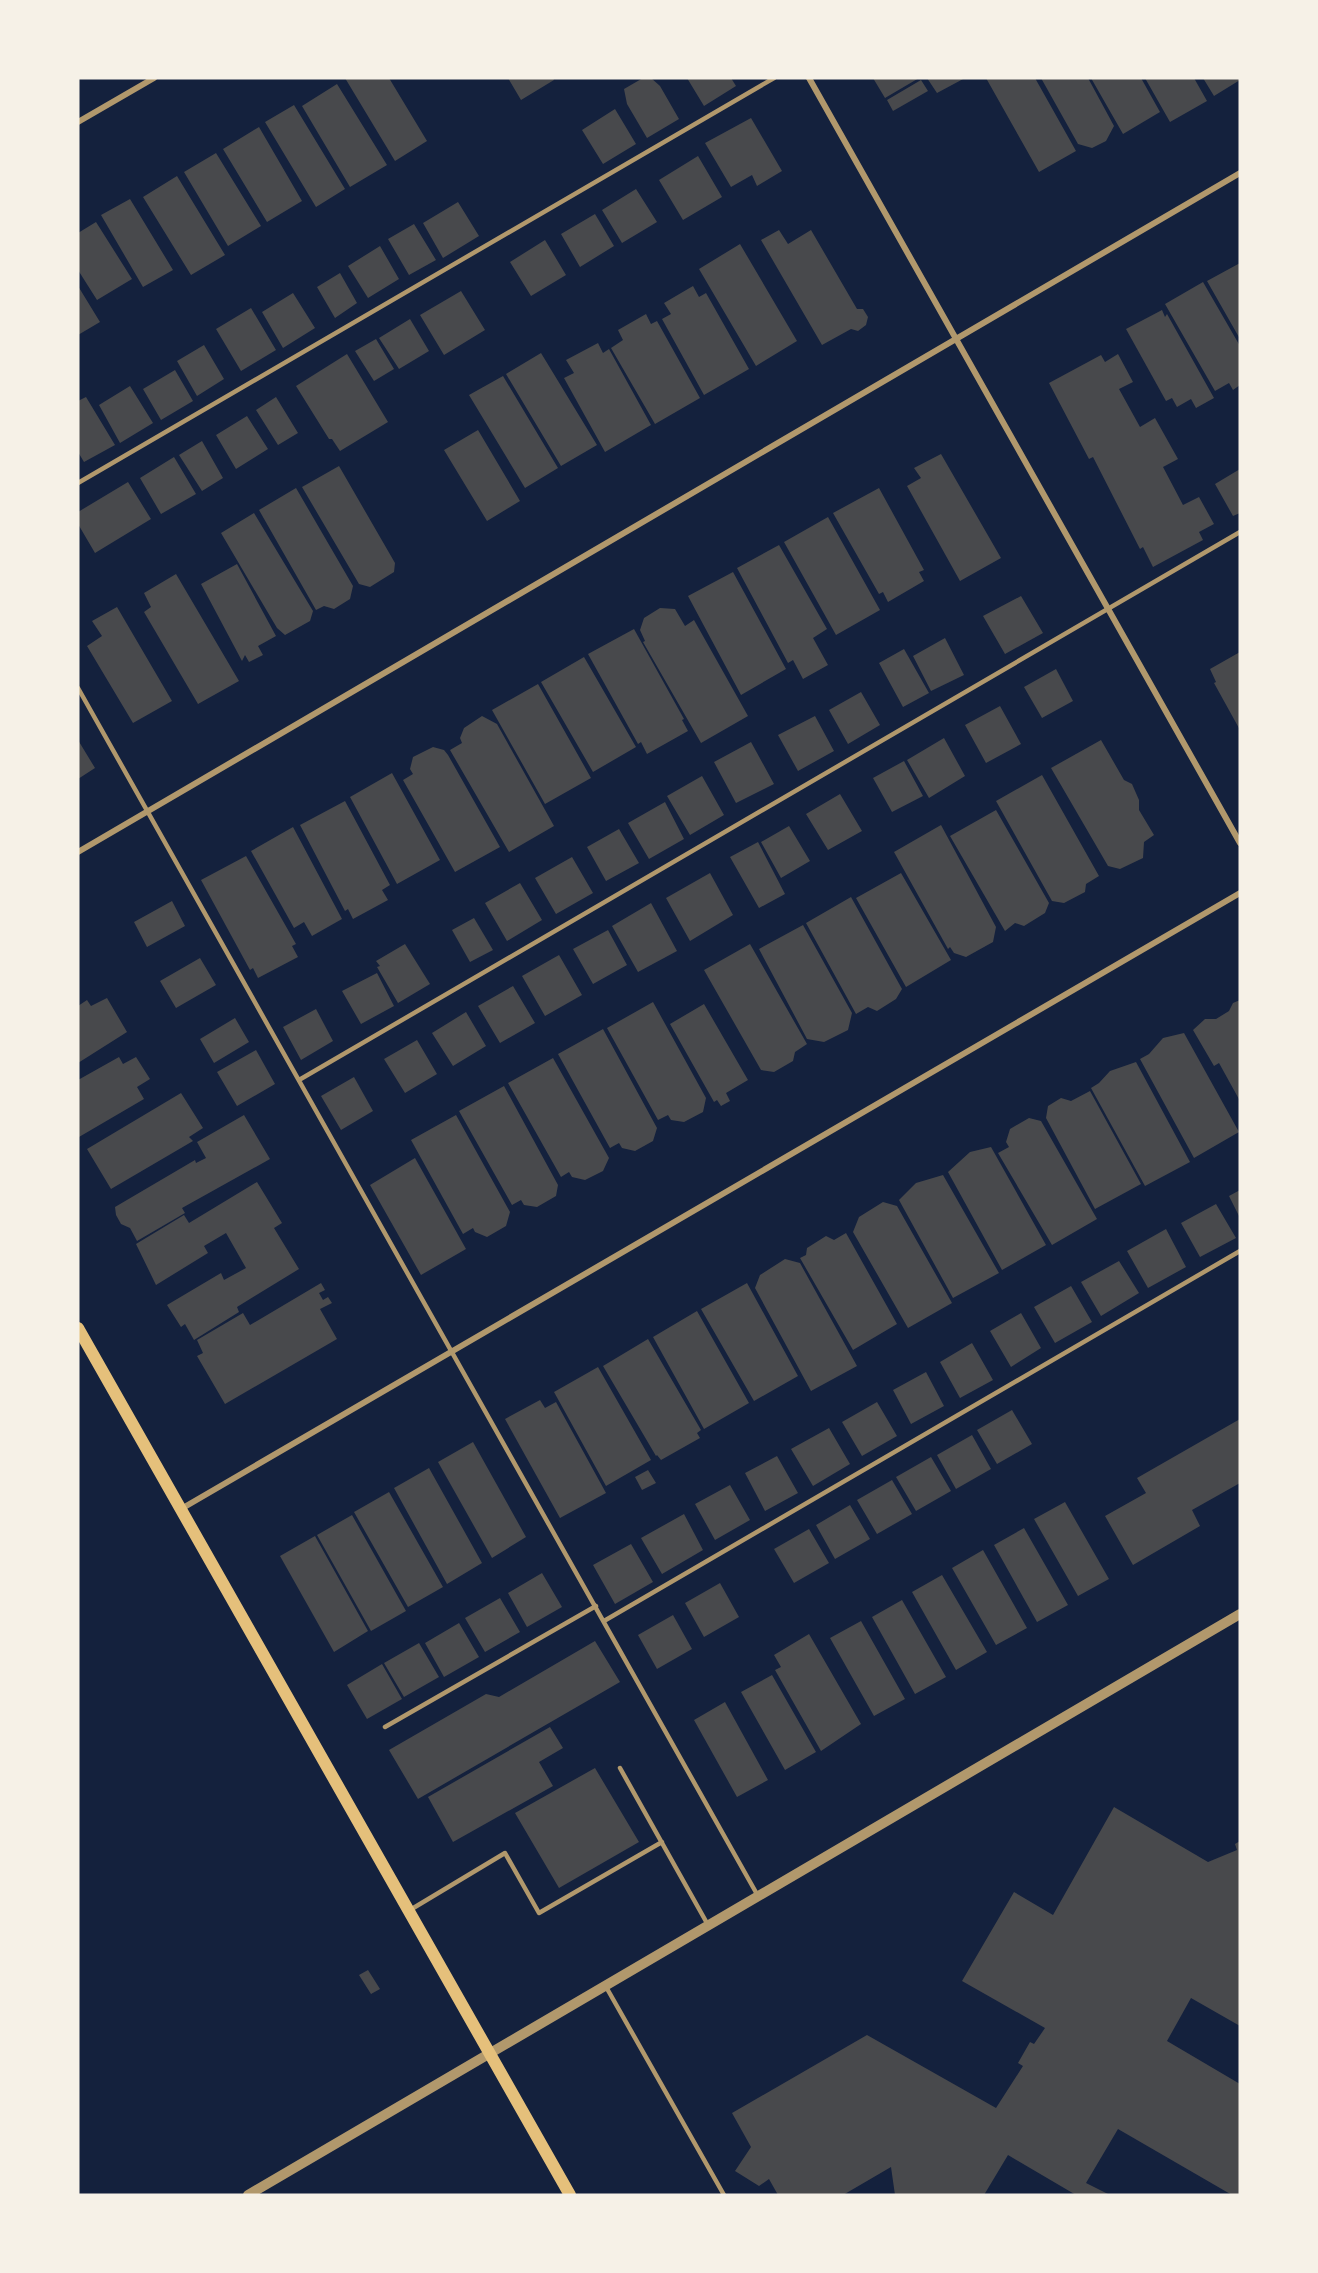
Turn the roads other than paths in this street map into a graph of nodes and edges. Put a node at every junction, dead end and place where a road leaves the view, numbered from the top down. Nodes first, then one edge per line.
1 (154, 78) edge
2 (774, 78) edge
3 (808, 78) edge
4 (78, 122) edge
5 (1240, 173) edge
6 (956, 339) junction
7 (78, 483) edge
8 (1240, 532) edge
9 (1108, 609) junction
10 (78, 688) edge
11 (147, 811) junction
12 (1240, 843) edge
13 (78, 852) edge
14 (1240, 893) edge
15 (298, 1080) junction
16 (1240, 1251) edge
17 (78, 1328) edge
18 (453, 1353) junction
19 (180, 1509) junction
20 (596, 1606) junction
21 (1240, 1614) edge
22 (604, 1620) junction
23 (385, 1727) dead end
24 (620, 1768) dead end
25 (662, 1842) junction
26 (758, 1896) junction
27 (408, 1911) junction
28 (708, 1925) junction
29 (605, 1985) junction
30 (488, 2054) junction
31 (248, 2195) edge
32 (570, 2195) edge
33 (724, 2195) edge

1 - 4 street
2 - 7 lane
3 - 6 street
5 - 6 street
6 - 9 street
6 - 11 street
8 - 9 lane
9 - 12 street
9 - 15 lane
10 - 11 lane
11 - 13 street
11 - 15 lane
14 - 18 street
15 - 18 lane
16 - 22 lane
17 - 19 main road
18 - 19 street
18 - 20 lane
19 - 27 main road
20 - 22 lane
20 - 23 lane
21 - 26 street
22 - 26 lane
24 - 25 lane
25 - 27 lane
25 - 28 lane
26 - 28 street
27 - 30 main road
28 - 29 street
29 - 30 street
29 - 33 lane
30 - 31 street
30 - 32 main road

